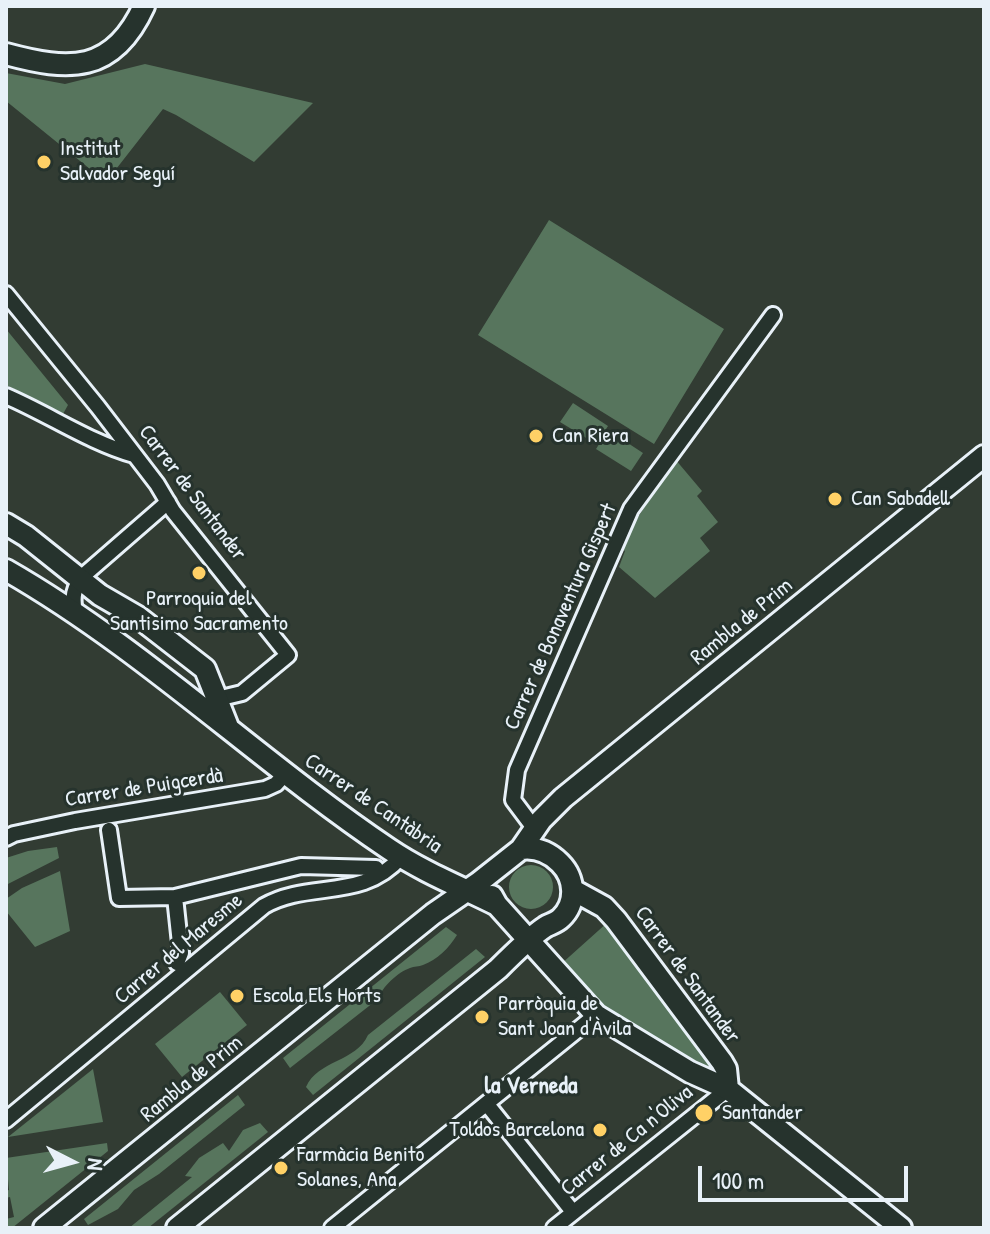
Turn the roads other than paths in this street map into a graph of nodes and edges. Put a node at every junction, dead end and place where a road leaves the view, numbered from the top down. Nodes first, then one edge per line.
1 (140, 13) edge
2 (6, 54) edge
3 (6, 294) edge
4 (773, 315) dead end
5 (6, 396) edge
6 (134, 455) junction
7 (984, 456) edge
8 (168, 502) junction
9 (6, 524) edge
10 (6, 570) edge
11 (80, 580) junction
12 (75, 614) junction
13 (217, 699) junction
14 (229, 731) junction
15 (286, 773) junction
16 (534, 828) junction
17 (109, 830) dead end
18 (6, 838) edge
19 (521, 849) junction
20 (549, 854) junction
21 (401, 857) junction
22 (376, 868) dead end
23 (493, 872) junction
24 (468, 890) junction
25 (573, 890) junction
26 (175, 897) junction
27 (497, 905) junction
28 (537, 934) junction
29 (177, 963) dead end
30 (596, 1015) junction
31 (728, 1089) junction
32 (490, 1108) dead end
33 (6, 1120) edge
34 (573, 1212) junction
35 (44, 1228) edge
36 (177, 1228) edge
37 (332, 1228) edge
38 (554, 1228) edge
39 (901, 1228) edge

1 - 2 main road
3 - 6 street, Carrer de Santander
4 - 16 street, Carrer de Bonaventura Gispert
5 - 6 street
6 - 8 street, Carrer de Santander
7 - 16 main road, Rambla de Prim
8 - 11 street
8 - 13 street, Carrer de Santander
9 - 11 main road
10 - 12 main road, Carrer de Cantàbria
11 - 12 street
11 - 13 main road
12 - 14 main road, Carrer de Cantàbria
13 - 14 main road
14 - 15 main road, Carrer de Cantàbria
15 - 18 street, Carrer de Puigcerdà
15 - 21 main road, Carrer de Cantàbria
16 - 19 main road, Rambla de Prim
16 - 20 main road, Carrer de Santander
17 - 26 street
19 - 20 main road
19 - 23 main road, Rambla de Prim
20 - 25 main road, Carrer de Santander
21 - 24 main road, Carrer de Cantàbria
21 - 33 street, Carrer del Maresme
22 - 26 street
23 - 24 main road, Rambla de Prim
23 - 27 main road
24 - 27 main road, Carrer de Cantàbria
24 - 35 main road, Rambla de Prim
25 - 28 main road
25 - 31 main road, Carrer de Santander
26 - 29 street
27 - 28 main road
28 - 30 main road
28 - 36 main road
30 - 31 main road
30 - 37 street
31 - 34 street, Carrer de Ca n'Oliva
31 - 39 main road
32 - 34 street
34 - 38 street, Carrer de Ca n'Oliva

